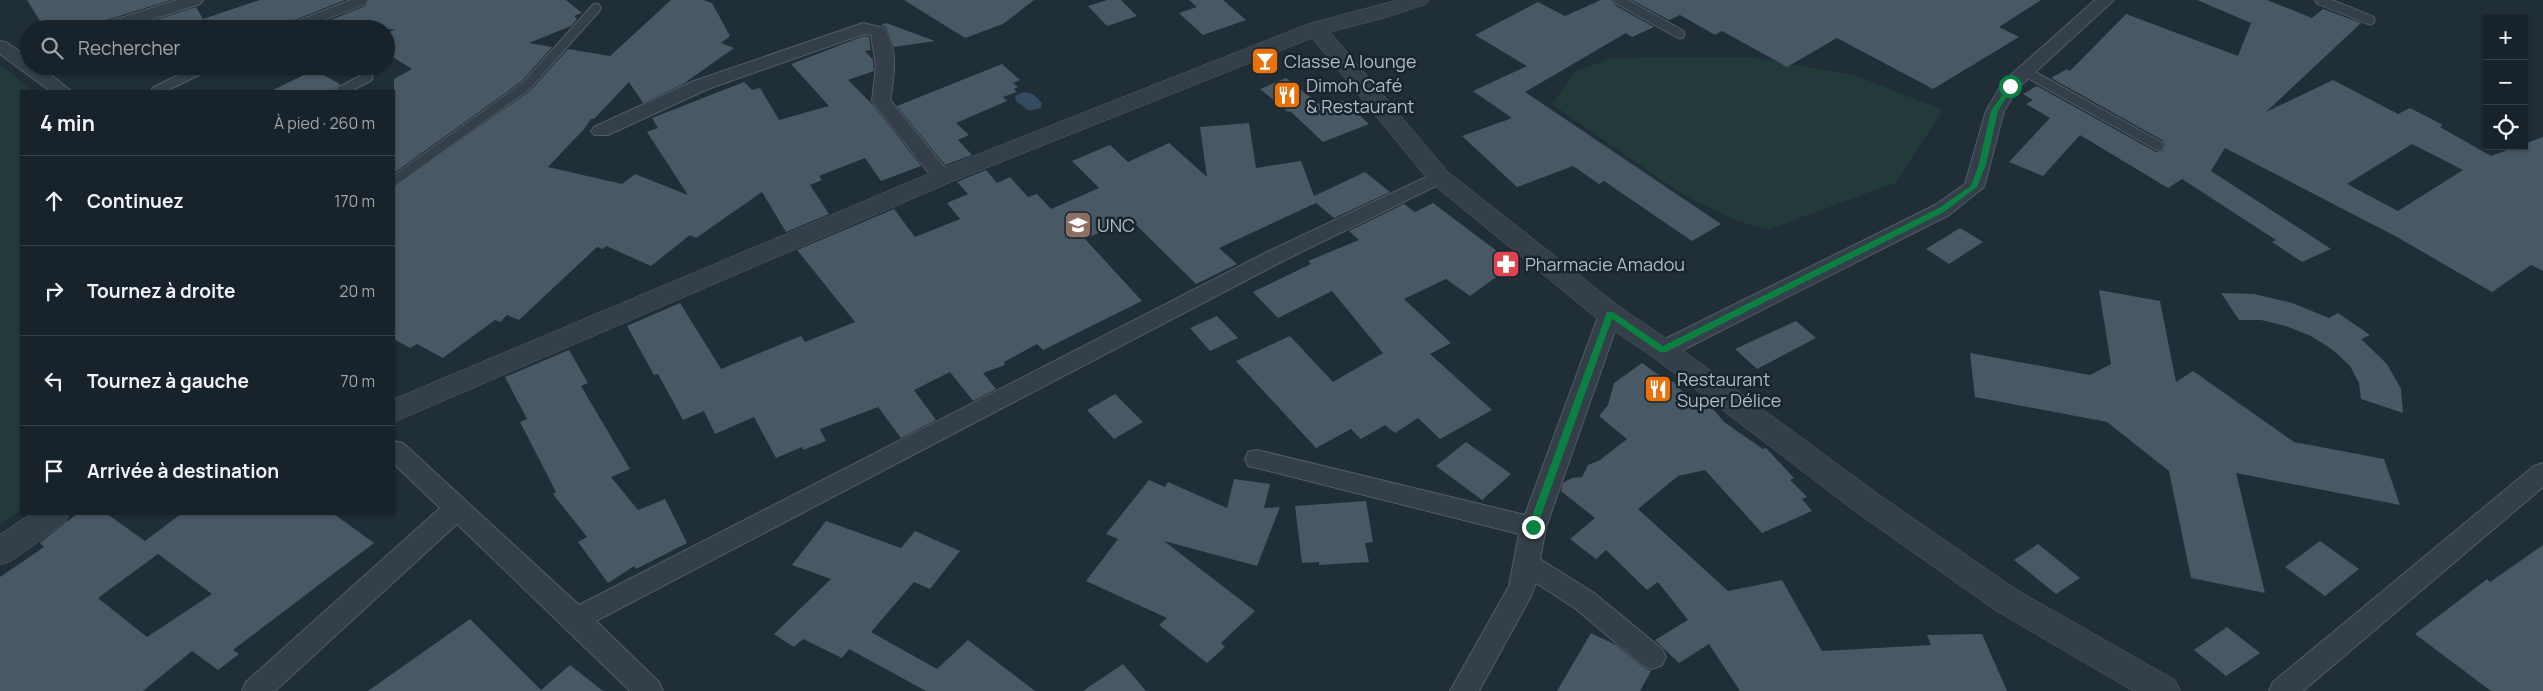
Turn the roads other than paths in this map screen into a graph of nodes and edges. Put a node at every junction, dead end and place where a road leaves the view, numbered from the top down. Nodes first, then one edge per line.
1 (194, 0) edge
2 (363, 0) edge
3 (1346, 0) edge
4 (1419, 0) edge
5 (1619, 0) edge
6 (2105, 0) edge
7 (2320, 0) edge
8 (596, 8) dead end
9 (1377, 14) junction
10 (132, 20) edge
11 (312, 20) edge
12 (2370, 20) dead end
13 (1316, 29) junction
14 (1680, 34) dead end
15 (0, 46) edge
16 (20, 54) edge
17 (2026, 72) junction
18 (44, 75) edge
19 (189, 75) edge
20 (368, 77) dead end
21 (61, 90) edge
22 (158, 90) edge
23 (343, 90) edge
24 (601, 131) dead end
25 (2159, 146) dead end
26 (942, 177) junction
27 (1439, 177) junction
28 (395, 180) edge
29 (1610, 314) junction
30 (1663, 350) junction
31 (395, 411) edge
32 (395, 451) edge
33 (1257, 459) dead end
34 (2543, 473) edge
35 (458, 507) junction
36 (53, 515) edge
37 (1533, 527) junction
38 (0, 552) edge
39 (1526, 563) junction
40 (576, 619) junction
41 (1652, 657) dead end
42 (256, 691) edge
43 (649, 691) edge
44 (1464, 691) edge
45 (2163, 691) edge
46 (2283, 691) edge

1 - 10 street
2 - 11 lane
3 - 9 street
4 - 9 street
5 - 14 lane
6 - 17 street
7 - 12 lane
8 - 28 lane
9 - 13 street
13 - 26 street
13 - 27 street
15 - 16 street
17 - 25 lane
17 - 30 street
18 - 21 street
19 - 22 lane
20 - 23 lane
24 - 26 street
26 - 31 street
27 - 29 street
27 - 40 street
29 - 30 street
29 - 37 street
30 - 45 street
32 - 35 street
33 - 37 street
34 - 46 street
35 - 40 street
35 - 42 street
36 - 38 street
37 - 39 street
39 - 41 street
39 - 44 street
40 - 43 street

